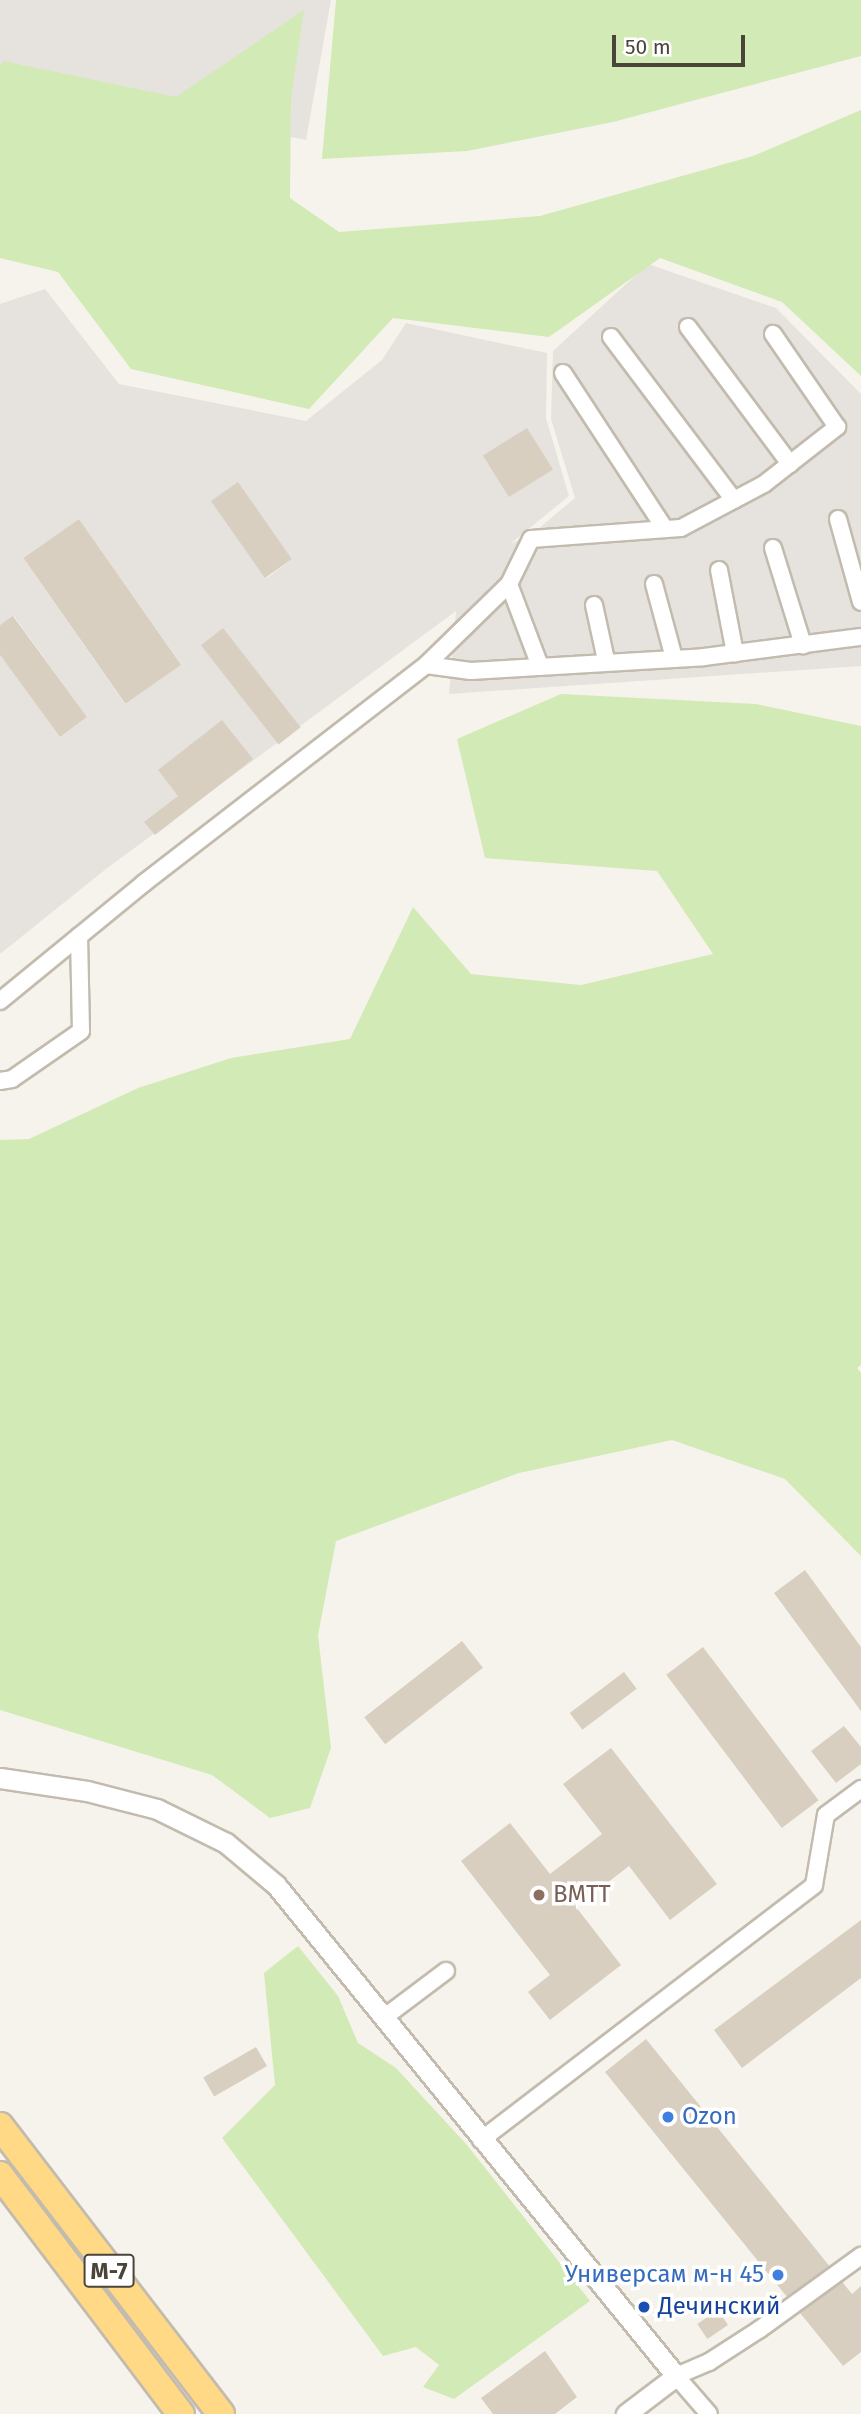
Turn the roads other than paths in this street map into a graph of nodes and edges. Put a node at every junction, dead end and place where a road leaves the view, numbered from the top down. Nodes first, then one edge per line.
1 (688, 327) dead end
2 (773, 334) dead end
3 (611, 337) dead end
4 (563, 373) dead end
5 (790, 464) junction
6 (734, 500) junction
7 (838, 519) dead end
8 (665, 529) junction
9 (773, 548) dead end
10 (719, 570) dead end
11 (509, 584) junction
12 (654, 584) dead end
13 (861, 602) edge
14 (594, 605) dead end
15 (861, 637) edge
16 (803, 645) junction
17 (735, 653) junction
18 (674, 658) junction
19 (606, 660) junction
20 (426, 665) junction
21 (540, 666) junction
22 (79, 936) junction
23 (0, 1001) edge
24 (0, 1081) edge
25 (0, 1778) edge
26 (861, 1789) edge
27 (446, 1971) dead end
28 (386, 2016) junction
29 (0, 2126) edge
30 (481, 2140) junction
31 (0, 2175) edge
32 (857, 2259) edge
33 (676, 2376) junction
34 (181, 2414) edge
35 (221, 2414) edge
36 (626, 2414) edge
37 (709, 2414) edge

1 - 5 street
2 - 5 street
3 - 6 street
4 - 8 street
5 - 6 street
6 - 8 street
7 - 13 street
8 - 11 street
9 - 16 street
10 - 17 street
11 - 20 street
11 - 21 street
12 - 18 street
14 - 19 street
15 - 16 street
16 - 17 street
17 - 18 street
18 - 19 street
19 - 21 street
20 - 21 street
20 - 22 street
22 - 23 street
22 - 24 street
25 - 28 street
26 - 30 street
27 - 28 street
28 - 30 street
29 - 35 highway, М-7
30 - 33 street
31 - 34 highway, М-7
32 - 33 street
33 - 36 street
33 - 37 street

